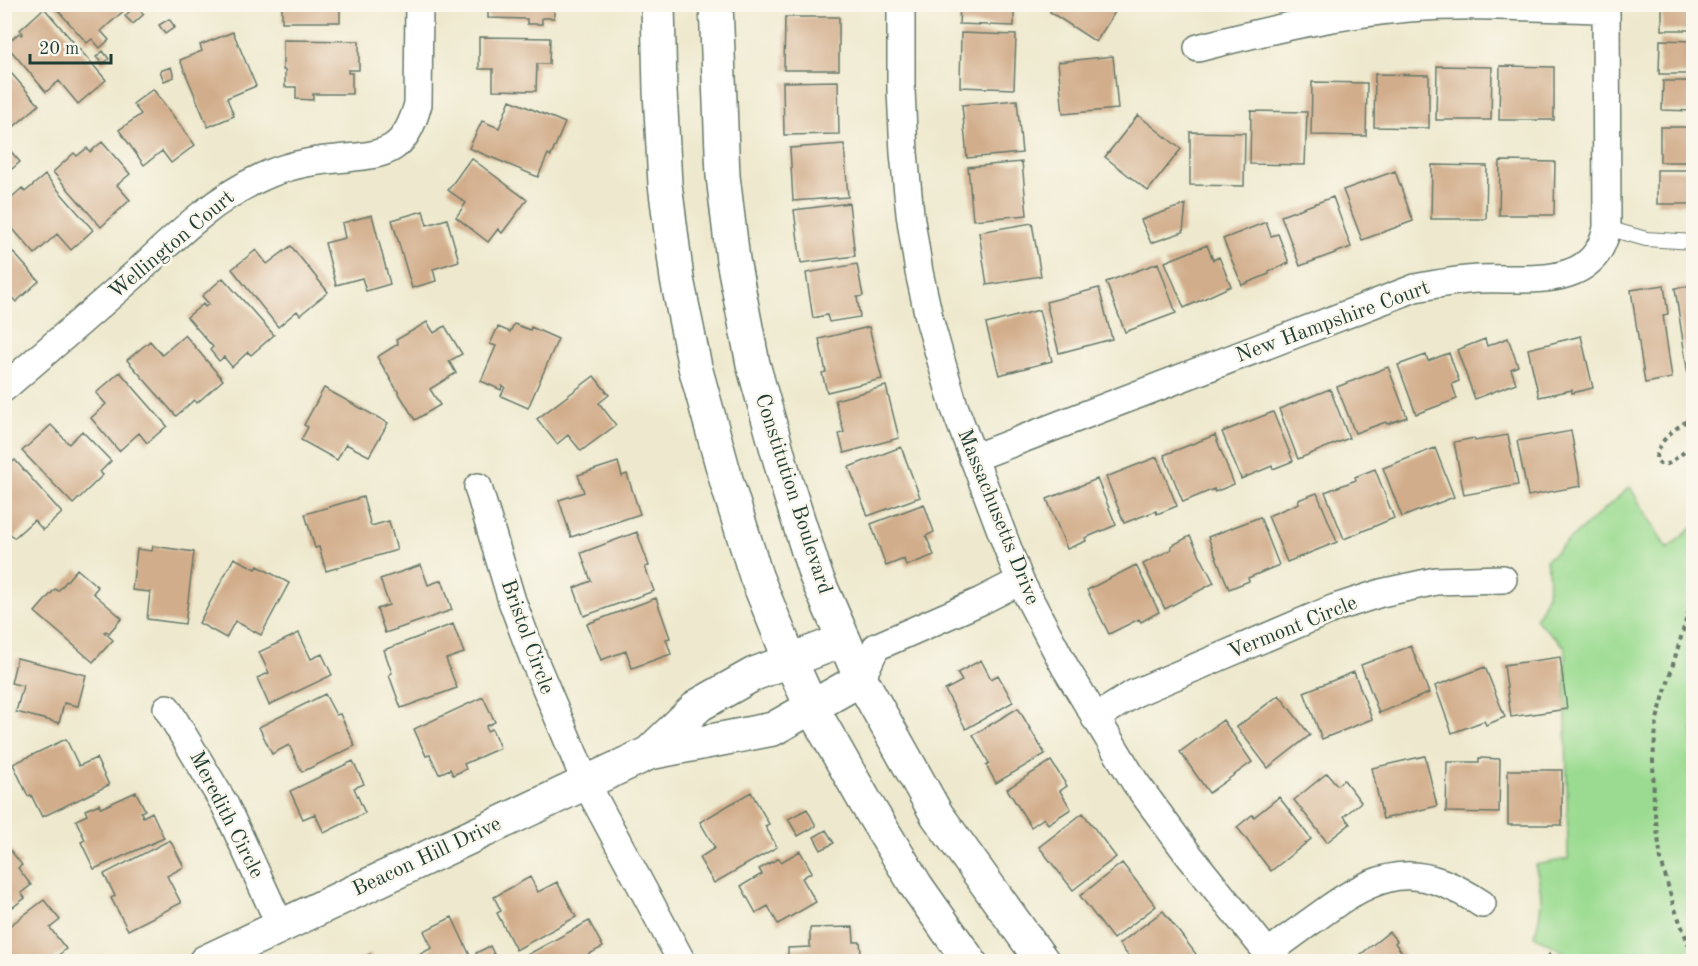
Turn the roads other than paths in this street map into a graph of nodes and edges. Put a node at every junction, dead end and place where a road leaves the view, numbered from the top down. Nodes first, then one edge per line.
1 (419, 4) edge
2 (658, 4) edge
3 (716, 4) edge
4 (901, 4) edge
5 (1606, 7) edge
6 (1198, 48) dead end
7 (1607, 228) junction
8 (1694, 242) edge
9 (4, 388) edge
10 (973, 458) junction
11 (478, 487) dead end
12 (1503, 579) dead end
13 (1020, 580) junction
14 (844, 640) junction
15 (876, 647) junction
16 (790, 660) junction
17 (861, 679) junction
18 (167, 708) dead end
19 (812, 708) junction
20 (1095, 718) junction
21 (648, 753) junction
22 (586, 783) junction
23 (1482, 904) dead end
24 (280, 925) junction
25 (1272, 957) edge
26 (205, 962) edge
27 (682, 962) edge
28 (970, 962) edge
29 (1043, 962) edge

1 - 9 street, Wellington Court
2 - 16 main road
3 - 14 main road, Constitution Boulevard
4 - 10 street, Massachusetts Drive
5 - 6 street
5 - 7 street, New Hampshire Court
7 - 8 lane
7 - 10 street, New Hampshire Court
10 - 13 street, Massachusetts Drive
11 - 22 street, Bristol Circle
12 - 20 street, Vermont Circle
13 - 15 street
13 - 20 street, Massachusetts Drive
14 - 15 street
14 - 16 main road, Beacon Hill Drive
14 - 17 main road, Constitution Boulevard
15 - 17 street
16 - 19 main road
16 - 21 main road, Beacon Hill Drive
17 - 19 main road, Beacon Hill Drive
17 - 29 main road, Constitution Boulevard
18 - 24 street, Meredith Circle
19 - 21 main road, Beacon Hill Drive
19 - 28 main road
20 - 25 street, Massachusetts Drive
21 - 22 main road, Beacon Hill Drive
22 - 24 main road, Beacon Hill Drive
22 - 27 street, Bristol Circle
23 - 25 street
24 - 26 main road, Beacon Hill Drive

